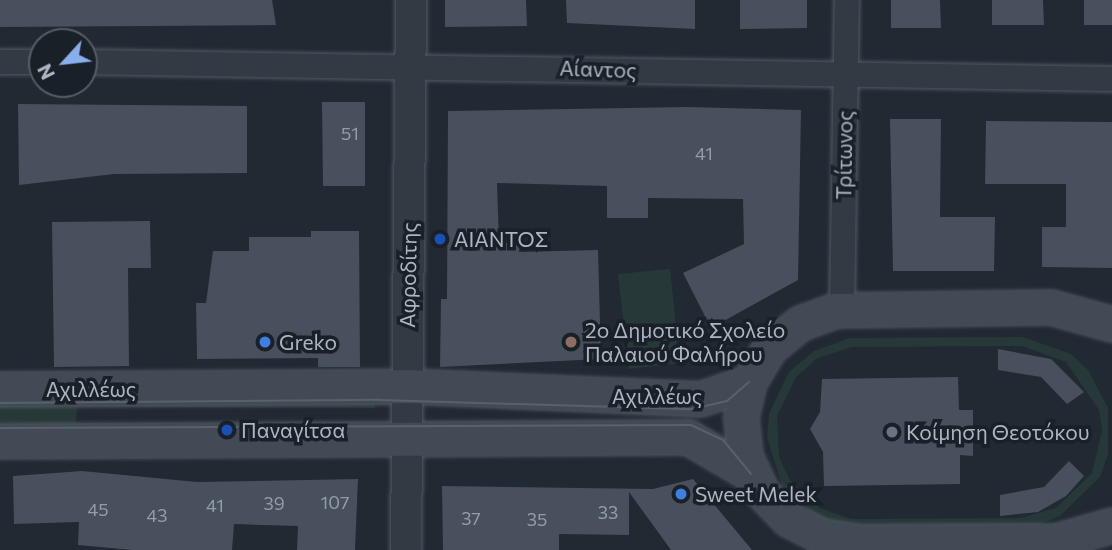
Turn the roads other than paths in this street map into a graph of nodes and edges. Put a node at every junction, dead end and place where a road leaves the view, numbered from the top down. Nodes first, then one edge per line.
1 (411, 0) edge
2 (847, 0) edge
3 (0, 62) edge
4 (28, 62) edge
5 (98, 62) edge
6 (410, 64) junction
7 (846, 76) junction
8 (1112, 79) edge
9 (842, 310) junction
10 (1112, 324) edge
11 (749, 382) junction
12 (407, 386) junction
13 (0, 389) edge
14 (0, 441) edge
15 (407, 443) junction
16 (751, 474) junction
17 (1112, 525) edge
18 (844, 546) edge
19 (406, 550) edge

1 - 6 street, Αφροδίτης
2 - 7 street, Τρίτωνος
3 - 4 street
5 - 6 street, Αίαντος
6 - 7 street, Αίαντος
6 - 12 street, Αφροδίτης
7 - 8 street, Αίαντος
7 - 9 street, Τρίτωνος
9 - 10 main road
9 - 11 main road
11 - 12 main road, Αχιλλέως
11 - 16 main road
12 - 13 main road, Αχιλλέως
12 - 15 street, Αφροδίτης
14 - 15 main road, Αχιλλέως
15 - 16 main road, Αχιλλέως
15 - 19 street, Αφροδίτης
16 - 18 main road
17 - 18 main road

